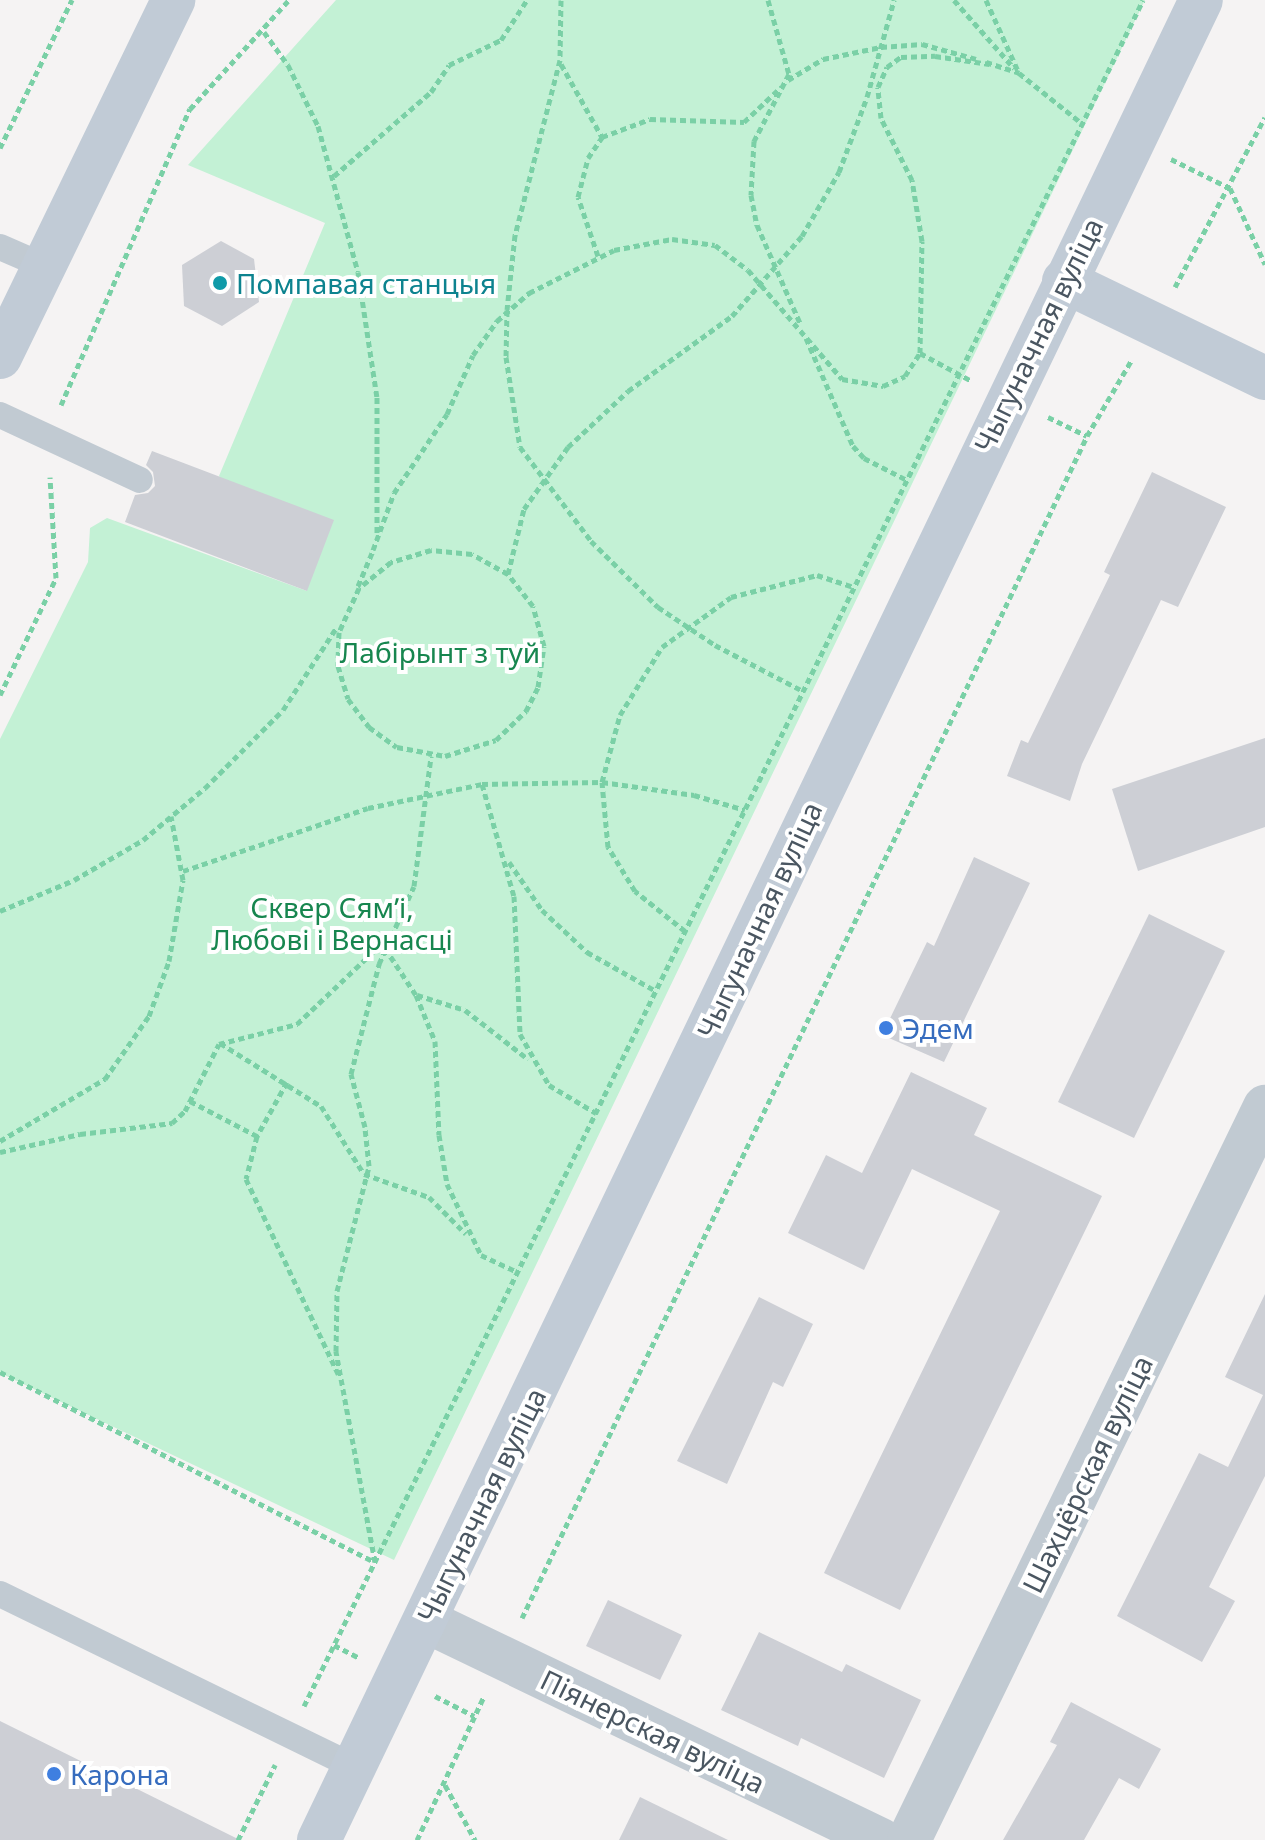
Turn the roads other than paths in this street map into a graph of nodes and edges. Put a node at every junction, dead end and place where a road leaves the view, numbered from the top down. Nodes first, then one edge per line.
1 (173, 0) edge
2 (1201, 0) edge
3 (0, 247) edge
4 (44, 266) junction
5 (1064, 281) junction
6 (0, 357) edge
7 (1265, 378) edge
8 (0, 415) edge
9 (140, 480) dead end
10 (1265, 1107) edge
11 (0, 1594) edge
12 (426, 1621) junction
13 (353, 1766) junction
14 (319, 1840) edge
15 (881, 1840) edge
16 (909, 1840) edge

1 - 4 main road
2 - 5 main road, Чыгуначная вуліца
3 - 4 lane
4 - 6 main road
5 - 7 main road
5 - 12 main road, Чыгуначная вуліца
8 - 9 lane
10 - 16 street, Шахцёрская вуліца
11 - 13 lane
12 - 13 main road, Чыгуначная вуліца
12 - 15 street, Піянерская вуліца
13 - 14 main road, Чыгуначная вуліца

